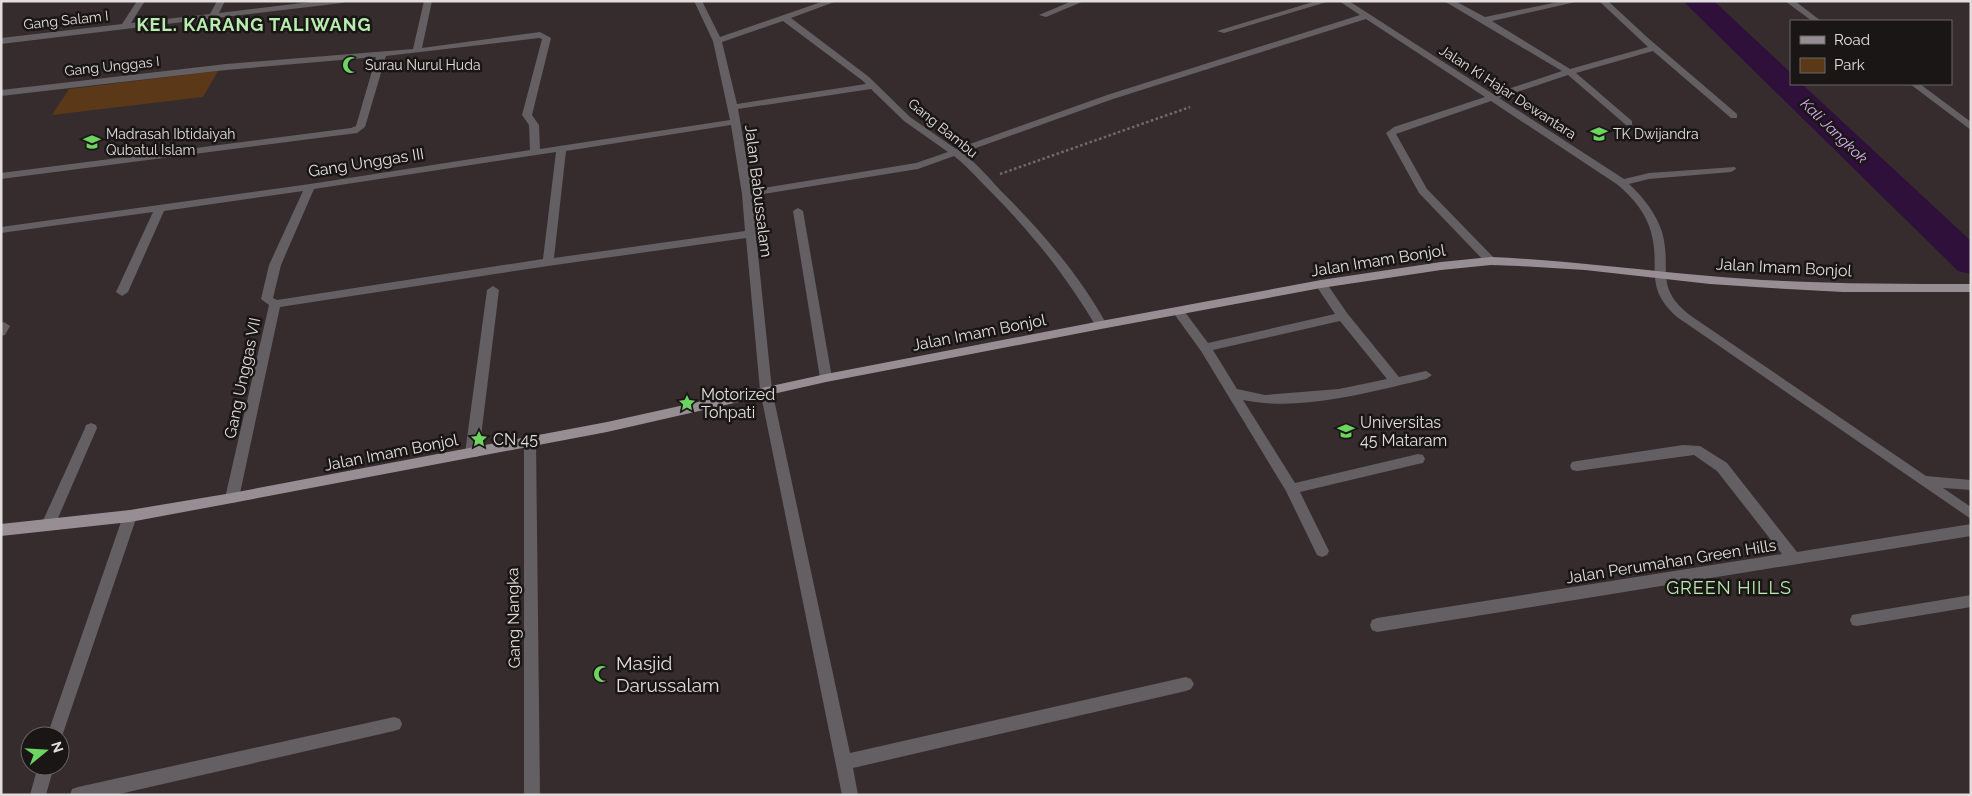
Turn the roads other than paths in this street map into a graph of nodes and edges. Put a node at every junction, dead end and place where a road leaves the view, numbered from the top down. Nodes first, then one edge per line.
1 (141, 1) edge
2 (221, 1) edge
3 (342, 1) edge
4 (428, 1) edge
5 (698, 1) edge
6 (832, 1) edge
7 (1080, 1) edge
8 (1326, 1) edge
9 (1343, 1) edge
10 (1448, 1) edge
11 (1576, 1) edge
12 (1603, 1) edge
13 (1788, 1) edge
14 (1043, 15) dead end
15 (1367, 16) junction
16 (213, 18) junction
17 (785, 18) junction
18 (1484, 20) junction
19 (1816, 20) edge
20 (124, 27) junction
21 (1221, 31) dead end
22 (1, 41) edge
23 (717, 41) junction
24 (1654, 48) junction
25 (417, 51) junction
26 (382, 54) junction
27 (1569, 72) junction
28 (1916, 85) edge
29 (873, 86) junction
30 (1, 93) edge
31 (1492, 98) junction
32 (733, 107) junction
33 (1734, 116) dead end
34 (1966, 118) edge
35 (735, 122) junction
36 (1629, 123) dead end
37 (1971, 126) edge
38 (560, 148) junction
39 (535, 151) junction
40 (956, 152) junction
41 (1731, 169) dead end
42 (1, 176) edge
43 (1622, 183) junction
44 (310, 186) junction
45 (747, 194) junction
46 (160, 208) junction
47 (798, 212) dead end
48 (1, 230) edge
49 (751, 234) junction
50 (548, 262) junction
51 (1491, 262) junction
52 (1659, 274) junction
53 (1321, 284) junction
54 (1971, 288) edge
55 (493, 290) dead end
56 (122, 292) dead end
57 (275, 304) junction
58 (1178, 311) junction
59 (1343, 316) junction
60 (1101, 325) junction
61 (1205, 348) junction
62 (1426, 375) dead end
63 (826, 378) junction
64 (1396, 382) junction
65 (766, 390) junction
66 (1232, 392) junction
67 (91, 428) dead end
68 (530, 442) junction
69 (472, 453) junction
70 (1418, 459) dead end
71 (1576, 466) dead end
72 (1922, 480) junction
73 (1971, 484) edge
74 (1292, 489) junction
75 (232, 498) junction
76 (1971, 514) edge
77 (130, 516) junction
78 (48, 525) junction
79 (1, 530) edge
80 (1971, 530) edge
81 (1322, 551) dead end
82 (1794, 559) junction
83 (1971, 601) edge
84 (1857, 620) dead end
85 (1377, 625) dead end
86 (1186, 684) dead end
87 (394, 724) dead end
88 (58, 726) edge
89 (842, 763) junction
90 (43, 776) edge
91 (38, 795) edge
92 (78, 795) edge
93 (532, 795) edge
94 (850, 795) edge

1 - 20 street
2 - 16 street
3 - 16 street, Gang Salam I
4 - 25 street
5 - 23 street, Jalan Babussalam
6 - 17 street
7 - 14 street
8 - 21 street
9 - 15 street, Jalan Ki Hajar Dewantara
10 - 18 street
11 - 18 street
12 - 24 street
13 - 19 street
15 - 31 street, Jalan Ki Hajar Dewantara
15 - 40 street
16 - 20 street, Gang Salam I
17 - 23 street
17 - 29 street, Gang Bambu
18 - 27 street
20 - 22 street, Gang Salam I
23 - 32 street, Jalan Babussalam
24 - 27 street
24 - 33 street
25 - 26 street, Gang Unggas I
25 - 39 street, Gang Unggas I
26 - 30 street, Gang Unggas I
26 - 42 street
27 - 31 street
27 - 36 street
28 - 34 street
29 - 32 street
29 - 40 street, Gang Bambu
31 - 43 street, Jalan Ki Hajar Dewantara
31 - 51 street
32 - 35 street, Jalan Babussalam
34 - 37 street
35 - 38 street, Gang Unggas III
35 - 45 street, Jalan Babussalam
38 - 39 street, Gang Unggas III
38 - 50 street
39 - 44 street, Gang Unggas III
40 - 45 street
40 - 60 street, Gang Bambu
41 - 43 street
43 - 52 street, Jalan Ki Hajar Dewantara
44 - 46 street, Gang Unggas III
44 - 57 street, Gang Unggas VII
45 - 49 street, Jalan Babussalam
46 - 48 street, Gang Unggas III
46 - 56 street
47 - 63 street
49 - 50 street
49 - 65 street, Jalan Babussalam
50 - 57 street
51 - 52 main road, Jalan Imam Bonjol
51 - 53 main road, Jalan Imam Bonjol
52 - 54 main road, Jalan Imam Bonjol
52 - 72 street, Jalan Ki Hajar Dewantara
53 - 58 main road, Jalan Imam Bonjol
53 - 59 street
55 - 69 street
57 - 75 street, Gang Unggas VII
58 - 60 main road, Jalan Imam Bonjol
58 - 61 street
59 - 61 street
59 - 64 street
60 - 63 main road, Jalan Imam Bonjol
61 - 66 street
62 - 64 street
63 - 65 main road, Jalan Imam Bonjol
64 - 66 street
65 - 68 main road, Jalan Imam Bonjol
65 - 89 street, Jalan Babussalam
66 - 74 street
67 - 78 street
68 - 69 main road, Jalan Imam Bonjol
68 - 93 street, Gang Nangka
69 - 75 main road, Jalan Imam Bonjol
70 - 74 street
71 - 82 street
72 - 73 street
72 - 76 street, Jalan Ki Hajar Dewantara
74 - 81 street
75 - 77 main road, Jalan Imam Bonjol
77 - 78 main road, Jalan Imam Bonjol
77 - 88 street
78 - 79 main road, Jalan Imam Bonjol
80 - 82 street, Jalan Perumahan Green Hills
82 - 85 street, Jalan Perumahan Green Hills
83 - 84 street
86 - 89 street
87 - 92 street
89 - 94 street, Jalan Babussalam
90 - 91 street

